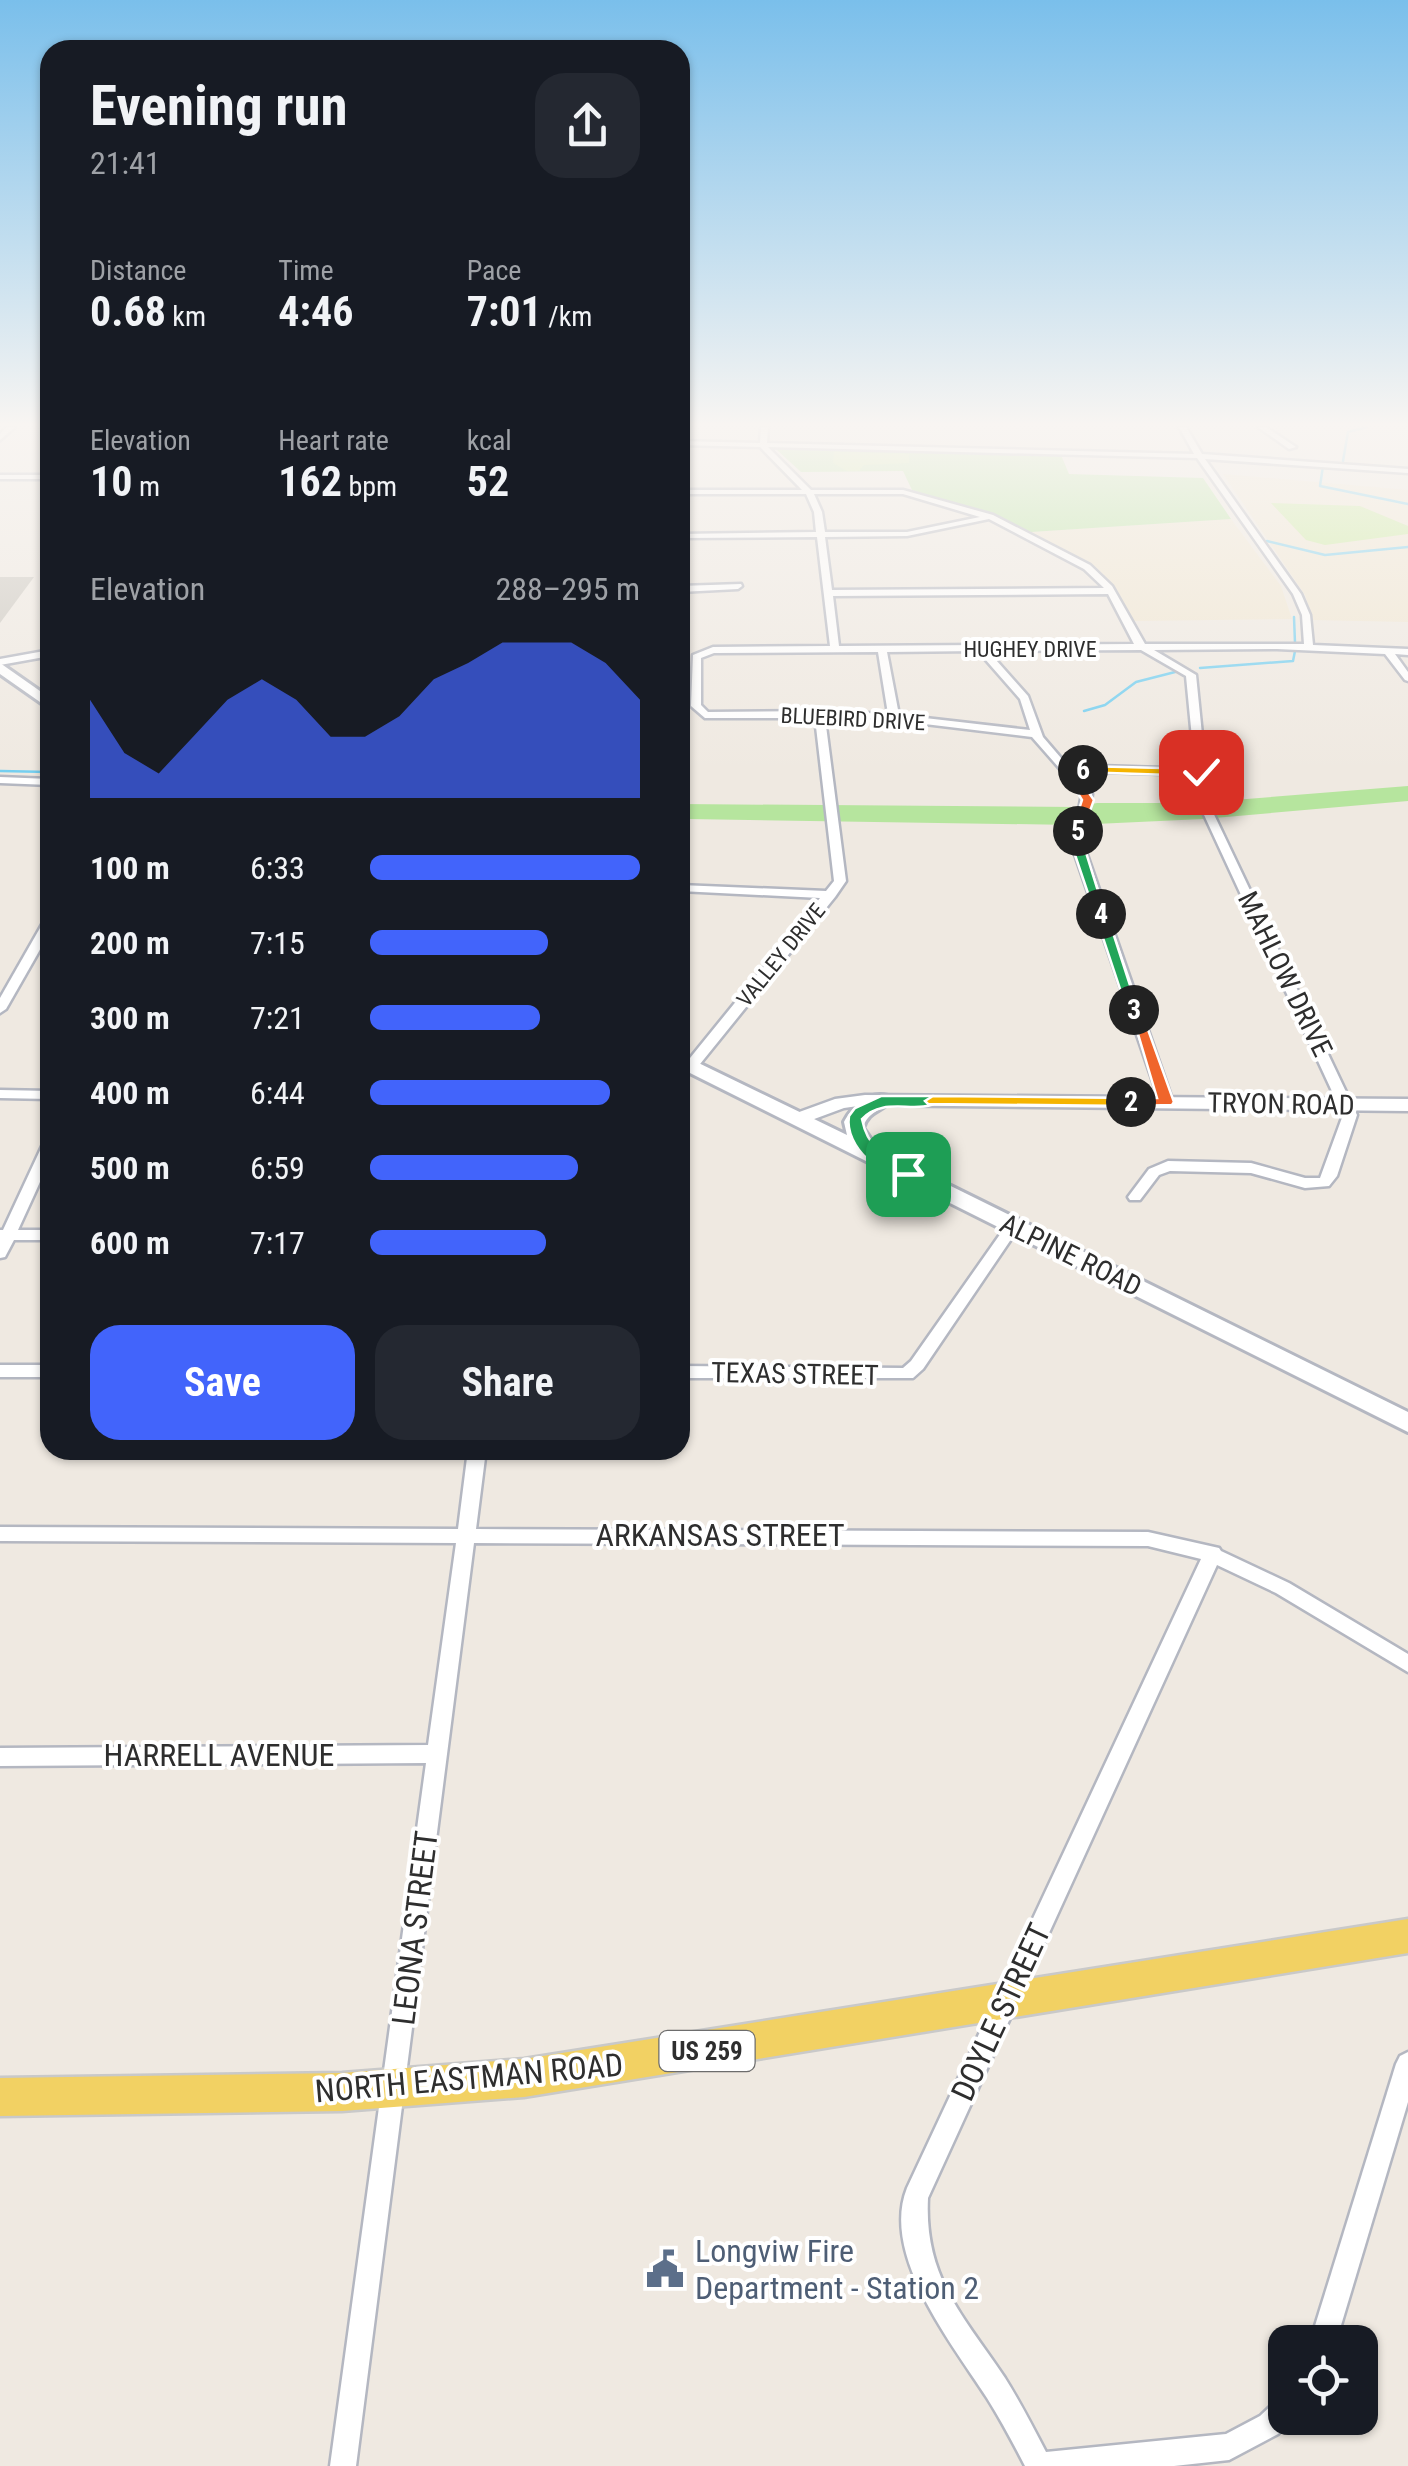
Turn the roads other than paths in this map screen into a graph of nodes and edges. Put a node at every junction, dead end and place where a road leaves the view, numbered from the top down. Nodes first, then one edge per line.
1 (823, 542) edge
2 (1041, 542) edge
3 (1260, 542) edge
4 (738, 586) dead end
5 (690, 588) edge
6 (1110, 591) junction
7 (829, 593) junction
8 (1141, 648) junction
9 (1310, 648) junction
10 (982, 649) junction
11 (836, 650) junction
12 (882, 650) junction
13 (1388, 652) junction
14 (1408, 652) edge
15 (40, 655) edge
16 (0, 664) edge
17 (1408, 678) edge
18 (40, 697) edge
19 (690, 699) edge
20 (696, 699) junction
21 (820, 714) junction
22 (894, 717) junction
23 (1036, 734) junction
24 (1065, 768) junction
25 (1201, 772) junction
26 (0, 780) edge
27 (40, 782) edge
28 (690, 888) edge
29 (830, 895) junction
30 (40, 938) edge
31 (0, 1009) edge
32 (690, 1058) edge
33 (690, 1065) edge
34 (0, 1094) edge
35 (40, 1095) edge
36 (881, 1100) junction
37 (1166, 1102) junction
38 (1347, 1104) junction
39 (1408, 1105) edge
40 (798, 1119) junction
41 (872, 1156) junction
42 (40, 1164) edge
43 (1134, 1197) dead end
44 (1013, 1226) junction
45 (40, 1234) edge
46 (4, 1235) edge
47 (0, 1253) edge
48 (0, 1371) edge
49 (40, 1371) edge
50 (690, 1372) edge
51 (1408, 1423) edge
52 (476, 1460) edge
53 (0, 1534) edge
54 (466, 1534) junction
55 (1213, 1553) junction
56 (1408, 1664) edge
57 (437, 1754) junction
58 (0, 1756) edge
59 (1408, 1936) edge
60 (1005, 2002) junction
61 (1408, 2064) edge
62 (394, 2089) junction
63 (0, 2097) edge
64 (1329, 2325) edge
65 (1268, 2424) edge
66 (343, 2466) edge
67 (1041, 2466) edge

1 - 7 street
2 - 6 street
3 - 9 street
4 - 5 street
6 - 7 street
6 - 8 street
7 - 11 street
8 - 9 street, HUGHEY DRIVE
8 - 10 street, HUGHEY DRIVE
8 - 25 street, MAHLOW DRIVE
9 - 13 street, HUGHEY DRIVE
10 - 12 street, HUGHEY DRIVE
10 - 23 street
11 - 12 street, HUGHEY DRIVE
11 - 20 street, HUGHEY DRIVE
12 - 22 street
13 - 14 street, HUGHEY DRIVE
13 - 17 street
15 - 16 street
16 - 18 main road
19 - 20 street, BLUEBIRD DRIVE
20 - 21 street, BLUEBIRD DRIVE
21 - 22 street, BLUEBIRD DRIVE
21 - 29 street, VALLEY DRIVE
22 - 23 street, BLUEBIRD DRIVE
23 - 24 street
24 - 25 street
24 - 37 street
25 - 38 street, MAHLOW DRIVE
26 - 27 street
28 - 29 street
29 - 32 street, VALLEY DRIVE
30 - 31 street
33 - 40 main road, ALPINE ROAD
34 - 35 street
36 - 37 street, TRYON ROAD
36 - 40 street, TRYON ROAD
36 - 41 main road
37 - 38 street, TRYON ROAD
38 - 39 street, TRYON ROAD
38 - 43 street
40 - 41 main road, ALPINE ROAD
41 - 44 main road, ALPINE ROAD
42 - 46 street
44 - 50 street, TEXAS STREET
44 - 51 main road, ALPINE ROAD
45 - 46 street
46 - 47 street
48 - 49 street
52 - 54 street, LEONA STREET
53 - 54 street, ARKANSAS STREET
54 - 55 street, ARKANSAS STREET
54 - 57 street, LEONA STREET
55 - 56 street, ARKANSAS STREET
55 - 60 street, DOYLE STREET
57 - 58 street, HARRELL AVENUE
57 - 62 street, LEONA STREET
59 - 60 main road, NORTH EASTMAN ROAD / US 259
60 - 62 main road, NORTH EASTMAN ROAD / US 259
60 - 67 street, DOYLE STREET
61 - 64 street
62 - 63 main road, NORTH EASTMAN ROAD / US 259
62 - 66 street, LEONA STREET
65 - 67 street

